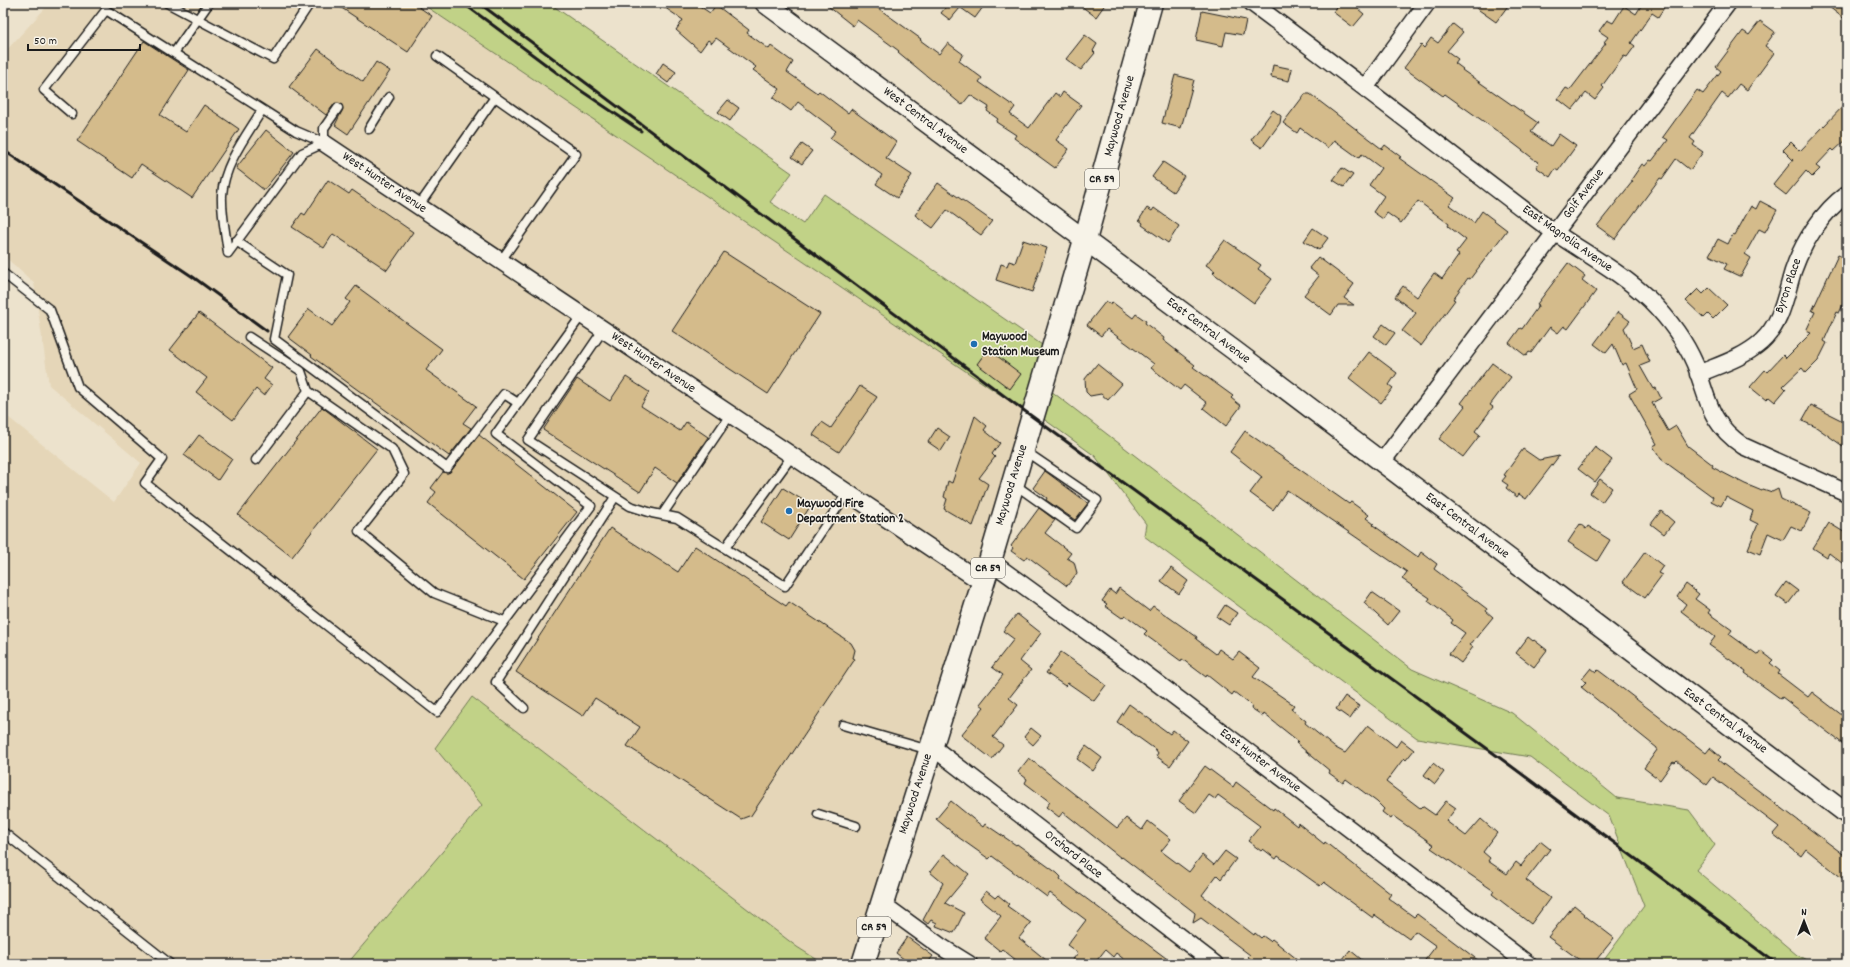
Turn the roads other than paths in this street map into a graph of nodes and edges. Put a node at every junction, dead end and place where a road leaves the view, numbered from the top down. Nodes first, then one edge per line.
1 (167, 3) edge
2 (209, 3) edge
3 (310, 3) edge
4 (765, 3) edge
5 (1151, 3) edge
6 (1252, 3) edge
7 (1427, 3) edge
8 (1728, 3) edge
9 (105, 6) edge
10 (198, 19) junction
11 (174, 54) junction
12 (437, 56) dead end
13 (1365, 88) junction
14 (389, 97) dead end
15 (495, 97) junction
16 (338, 108) dead end
17 (262, 110) junction
18 (72, 114) dead end
19 (369, 129) dead end
20 (324, 143) junction
21 (1847, 194) edge
22 (418, 207) junction
23 (1555, 233) junction
24 (1085, 240) junction
25 (236, 241) junction
26 (500, 262) junction
27 (3, 273) edge
28 (581, 316) junction
29 (603, 330) junction
30 (249, 337) dead end
31 (1698, 374) junction
32 (308, 391) junction
33 (518, 403) junction
34 (730, 415) junction
35 (1023, 449) junction
36 (792, 456) junction
37 (256, 460) dead end
38 (1382, 462) junction
39 (1013, 483) junction
40 (847, 493) junction
41 (1847, 493) edge
42 (615, 496) junction
43 (662, 516) junction
44 (725, 548) junction
45 (990, 561) junction
46 (983, 583) junction
47 (504, 621) junction
48 (524, 708) dead end
49 (844, 725) dead end
50 (931, 748) junction
51 (818, 814) dead end
52 (1847, 814) edge
53 (856, 826) dead end
54 (3, 832) edge
55 (881, 903) junction
56 (170, 964) edge
57 (863, 964) edge
58 (969, 964) edge
59 (1215, 964) edge
60 (1528, 964) edge

1 - 10 lane
2 - 10 lane
3 - 10 lane
4 - 24 street, West Central Avenue
5 - 24 main road, Maywood Avenue / CR 59
6 - 13 street, East Magnolia Avenue
7 - 13 street
8 - 23 street, Golf Avenue
9 - 11 lane
9 - 18 lane
10 - 11 lane
11 - 17 lane
12 - 15 lane
13 - 23 street, East Magnolia Avenue
14 - 19 lane
15 - 22 lane
15 - 26 lane
16 - 20 lane
17 - 20 lane
17 - 25 lane
20 - 22 street, West Hunter Avenue
20 - 25 lane
21 - 31 street, Byron Place
22 - 26 street, West Hunter Avenue
23 - 31 street, East Magnolia Avenue
23 - 38 street, Golf Avenue
24 - 35 main road, Maywood Avenue / CR 59
24 - 38 street, East Central Avenue
25 - 33 lane
26 - 28 street, West Hunter Avenue
27 - 47 lane
28 - 29 street, West Hunter Avenue
28 - 33 lane
29 - 34 street, West Hunter Avenue
29 - 42 lane
30 - 32 lane
31 - 41 street, East Magnolia Avenue
32 - 37 lane
32 - 47 lane
33 - 47 lane
34 - 36 street, West Hunter Avenue
34 - 43 lane
35 - 39 main road, Maywood Avenue / CR 59
35 - 39 lane
36 - 40 street, West Hunter Avenue
36 - 44 lane
38 - 52 street, East Central Avenue
39 - 45 main road, Maywood Avenue / CR 59
40 - 44 lane
40 - 46 street, West Hunter Avenue
42 - 43 lane
42 - 48 lane
43 - 44 lane
45 - 46 main road, Maywood Avenue / CR 59
45 - 60 street, East Hunter Avenue
46 - 50 main road, Maywood Avenue / CR 59
49 - 50 lane
50 - 55 main road, Maywood Avenue / CR 59
50 - 59 street, Orchard Place
51 - 53 lane
54 - 56 lane
55 - 57 main road, Maywood Avenue / CR 59
55 - 58 street

